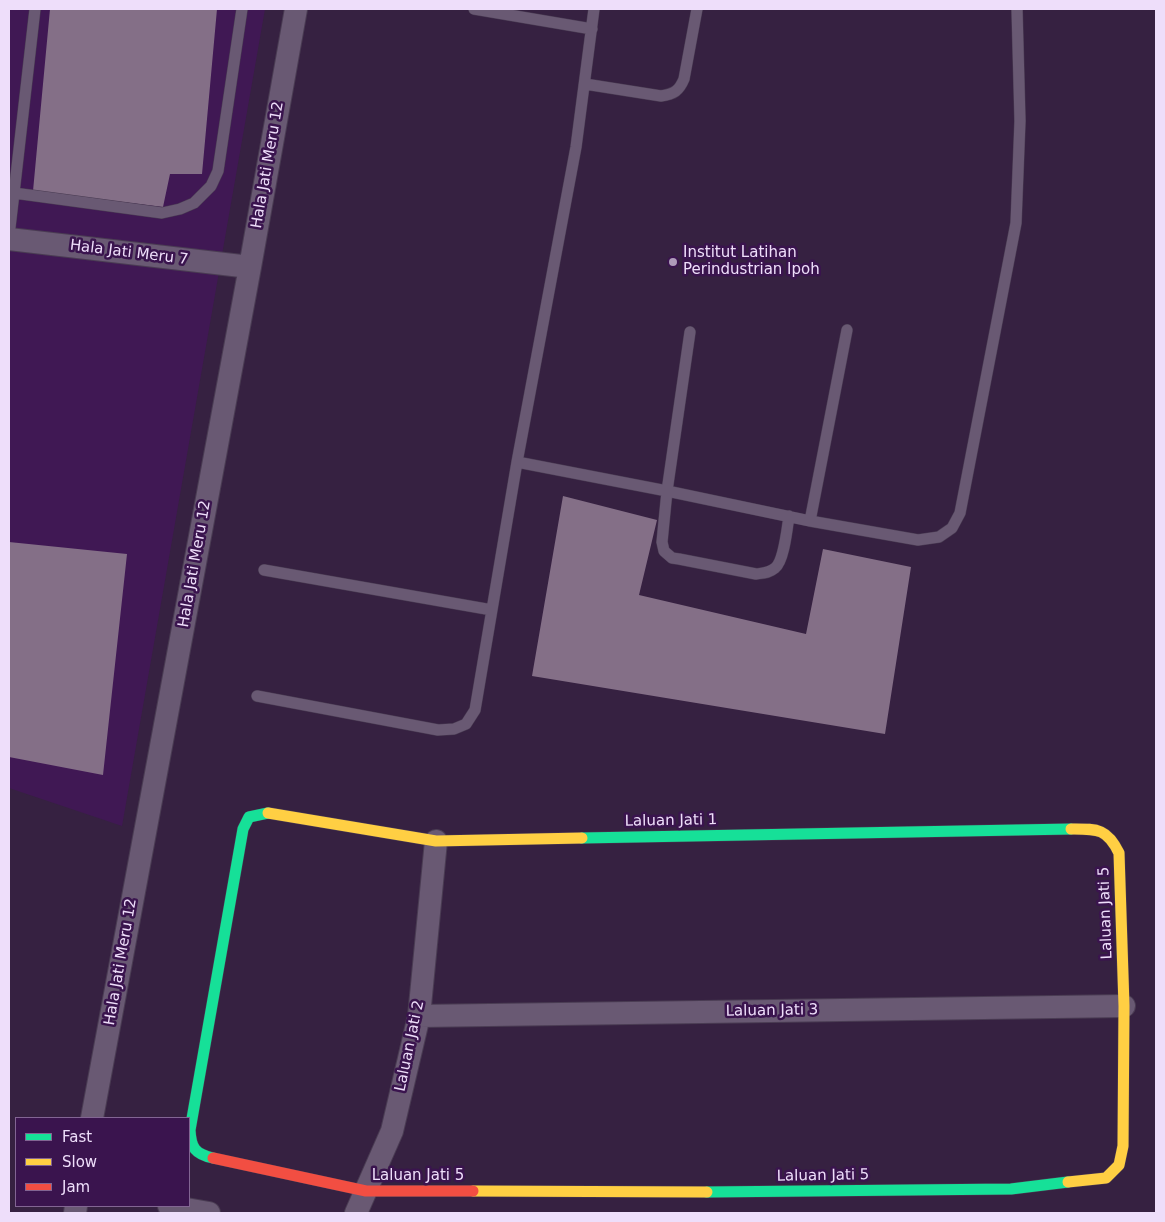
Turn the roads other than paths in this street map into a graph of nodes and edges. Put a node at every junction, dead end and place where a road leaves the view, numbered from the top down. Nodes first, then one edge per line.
1 (35, 9) edge
2 (242, 9) edge
3 (296, 9) edge
4 (474, 9) edge
5 (594, 9) edge
6 (697, 9) edge
7 (1017, 9) edge
8 (592, 29) junction
9 (585, 84) junction
10 (11, 193) edge
11 (9, 238) edge
12 (250, 267) junction
13 (847, 330) dead end
14 (690, 332) dead end
15 (517, 462) junction
16 (666, 491) junction
17 (789, 516) junction
18 (810, 521) junction
19 (264, 570) dead end
20 (492, 610) junction
21 (256, 696) dead end
22 (1108, 835) joint
23 (436, 841) junction
24 (1124, 1006) junction
25 (419, 1016) junction
26 (92, 1117) edge
27 (193, 1149) joint
28 (366, 1191) junction
29 (175, 1207) edge
30 (210, 1213) edge
31 (356, 1213) edge

1 - 10 lane
2 - 10 lane
3 - 12 street, Hala Jati Meru 12
4 - 8 lane
5 - 8 lane
6 - 9 lane
7 - 18 lane
8 - 9 lane
9 - 15 lane
10 - 11 lane
11 - 12 street, Hala Jati Meru 7
12 - 26 street, Hala Jati Meru 12
13 - 18 lane
14 - 16 lane
15 - 16 lane
15 - 20 lane
16 - 17 lane
16 - 17 lane
17 - 18 lane
19 - 20 lane
20 - 21 lane
22 - 23 street, Laluan Jati 1
22 - 24 street, Laluan Jati 5
23 - 25 street, Laluan Jati 2
23 - 27 street, Laluan Jati 1
24 - 25 street, Laluan Jati 3
24 - 28 street, Laluan Jati 5
25 - 28 street, Laluan Jati 2
27 - 28 street, Laluan Jati 5
28 - 31 street, Laluan Jati 2
29 - 30 street

